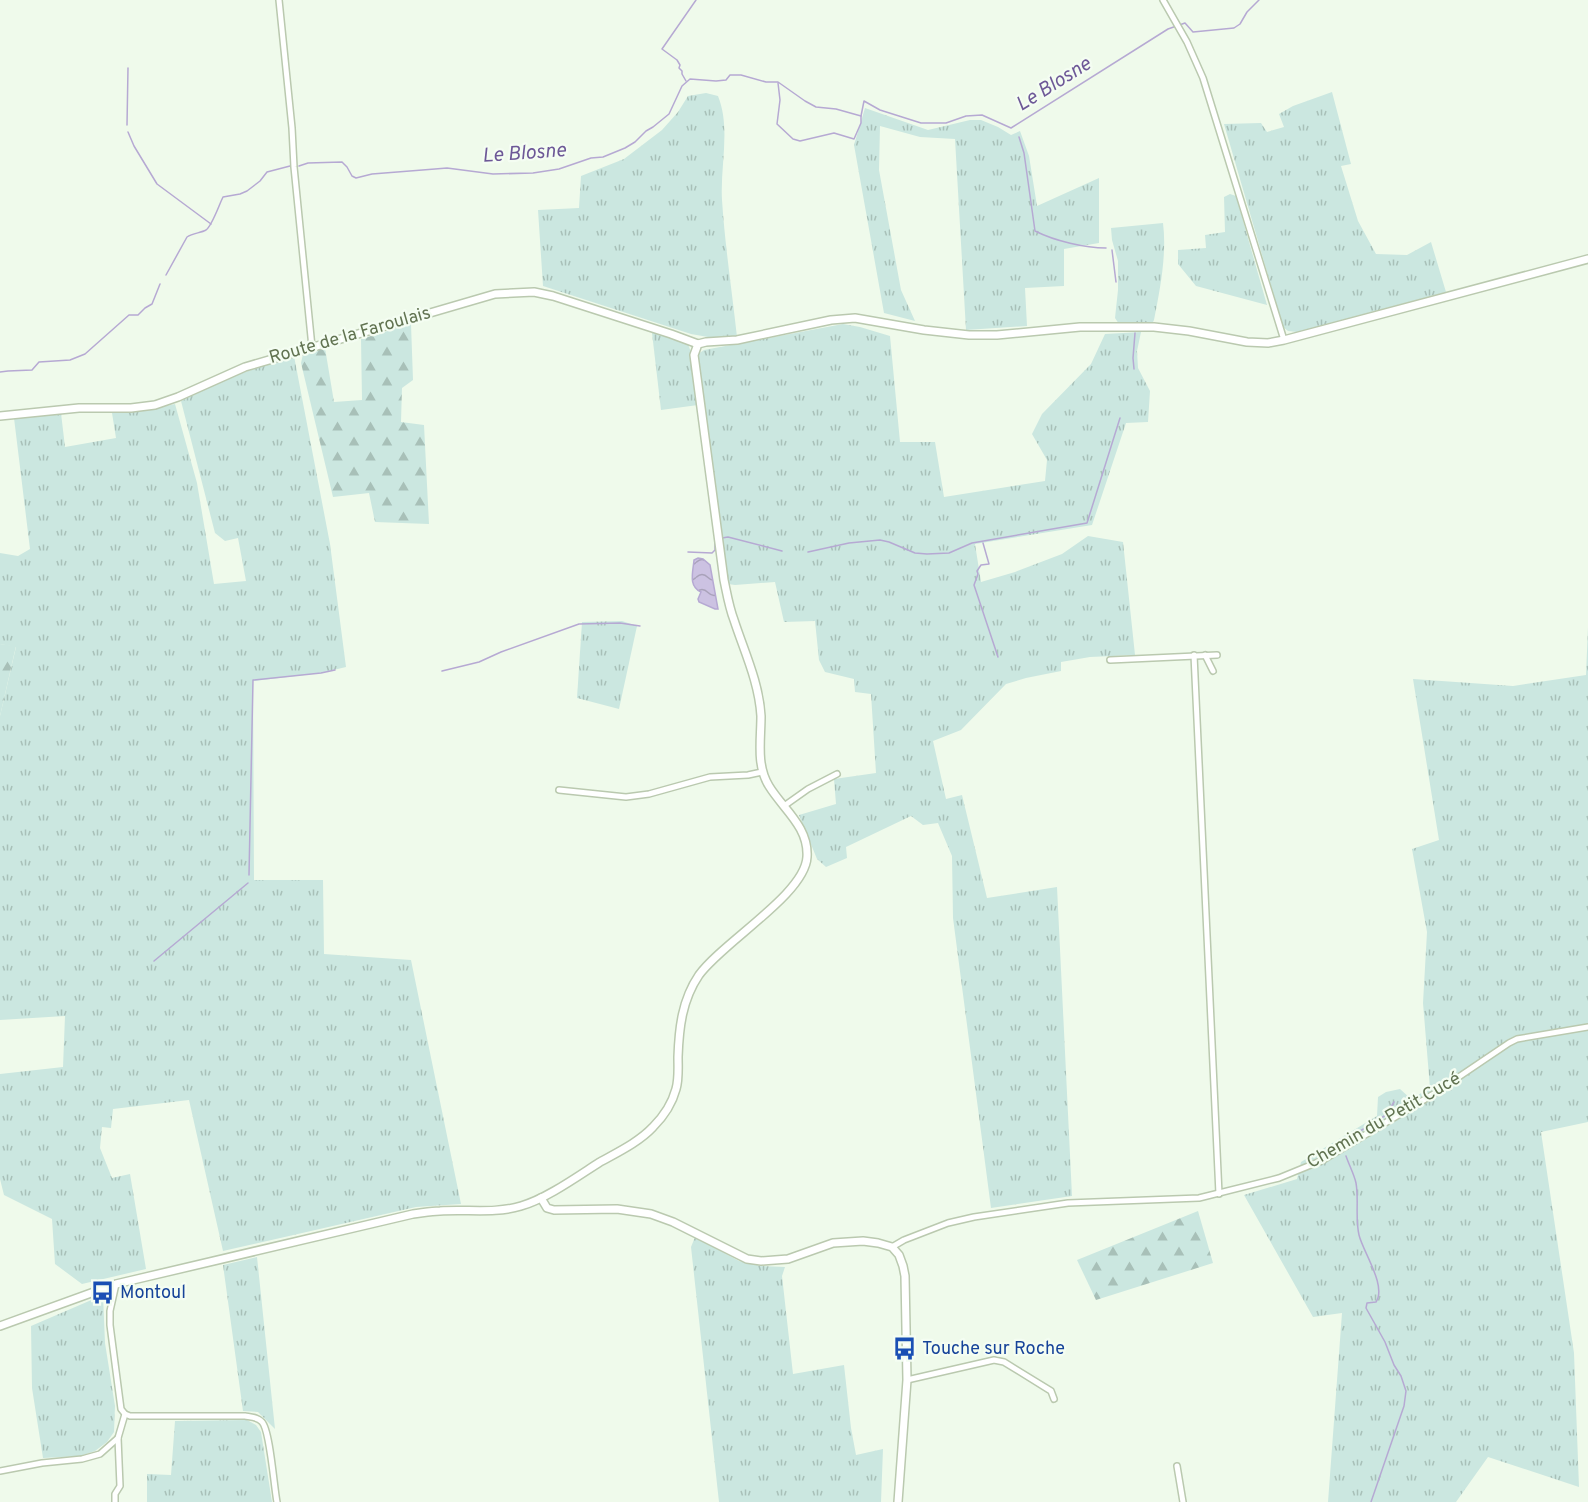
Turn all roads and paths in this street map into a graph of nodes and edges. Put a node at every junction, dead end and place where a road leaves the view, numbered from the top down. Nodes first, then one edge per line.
1 (279, 0) edge
2 (1163, 0) edge
3 (1588, 260) edge
4 (1284, 340) junction
5 (698, 344) junction
6 (312, 347) junction
7 (0, 417) edge
8 (1194, 655) junction
9 (1205, 655) junction
10 (1217, 655) dead end
11 (1110, 660) dead end
12 (1213, 671) dead end
13 (762, 772) junction
14 (837, 774) dead end
15 (559, 790) dead end
16 (784, 806) junction
17 (1588, 1027) edge
18 (1219, 1194) junction
19 (541, 1198) junction
20 (892, 1247) junction
21 (116, 1284) junction
22 (0, 1326) edge
23 (907, 1380) junction
24 (1054, 1399) dead end
25 (125, 1414) junction
26 (118, 1438) junction
27 (1177, 1466) dead end
28 (0, 1471) edge
29 (115, 1502) edge
30 (277, 1502) edge
31 (898, 1502) edge
32 (1183, 1502) edge

1 - 6 street
2 - 4 street
3 - 4 street
4 - 5 street
5 - 6 street, Route de la Faroulais
5 - 13 street
6 - 7 street, Route de la Faroulais
8 - 9 street
8 - 11 street
8 - 18 street
9 - 10 street
9 - 12 street
13 - 15 street
13 - 16 street
14 - 16 street
16 - 19 street
17 - 18 street, Chemin du Petit Cucé
18 - 20 street, Chemin du Petit Cucé
19 - 20 street
19 - 21 street
20 - 23 street
21 - 22 street
21 - 25 street
23 - 24 street
23 - 31 street
25 - 26 street
25 - 30 street
26 - 28 street
26 - 29 street
27 - 32 street

